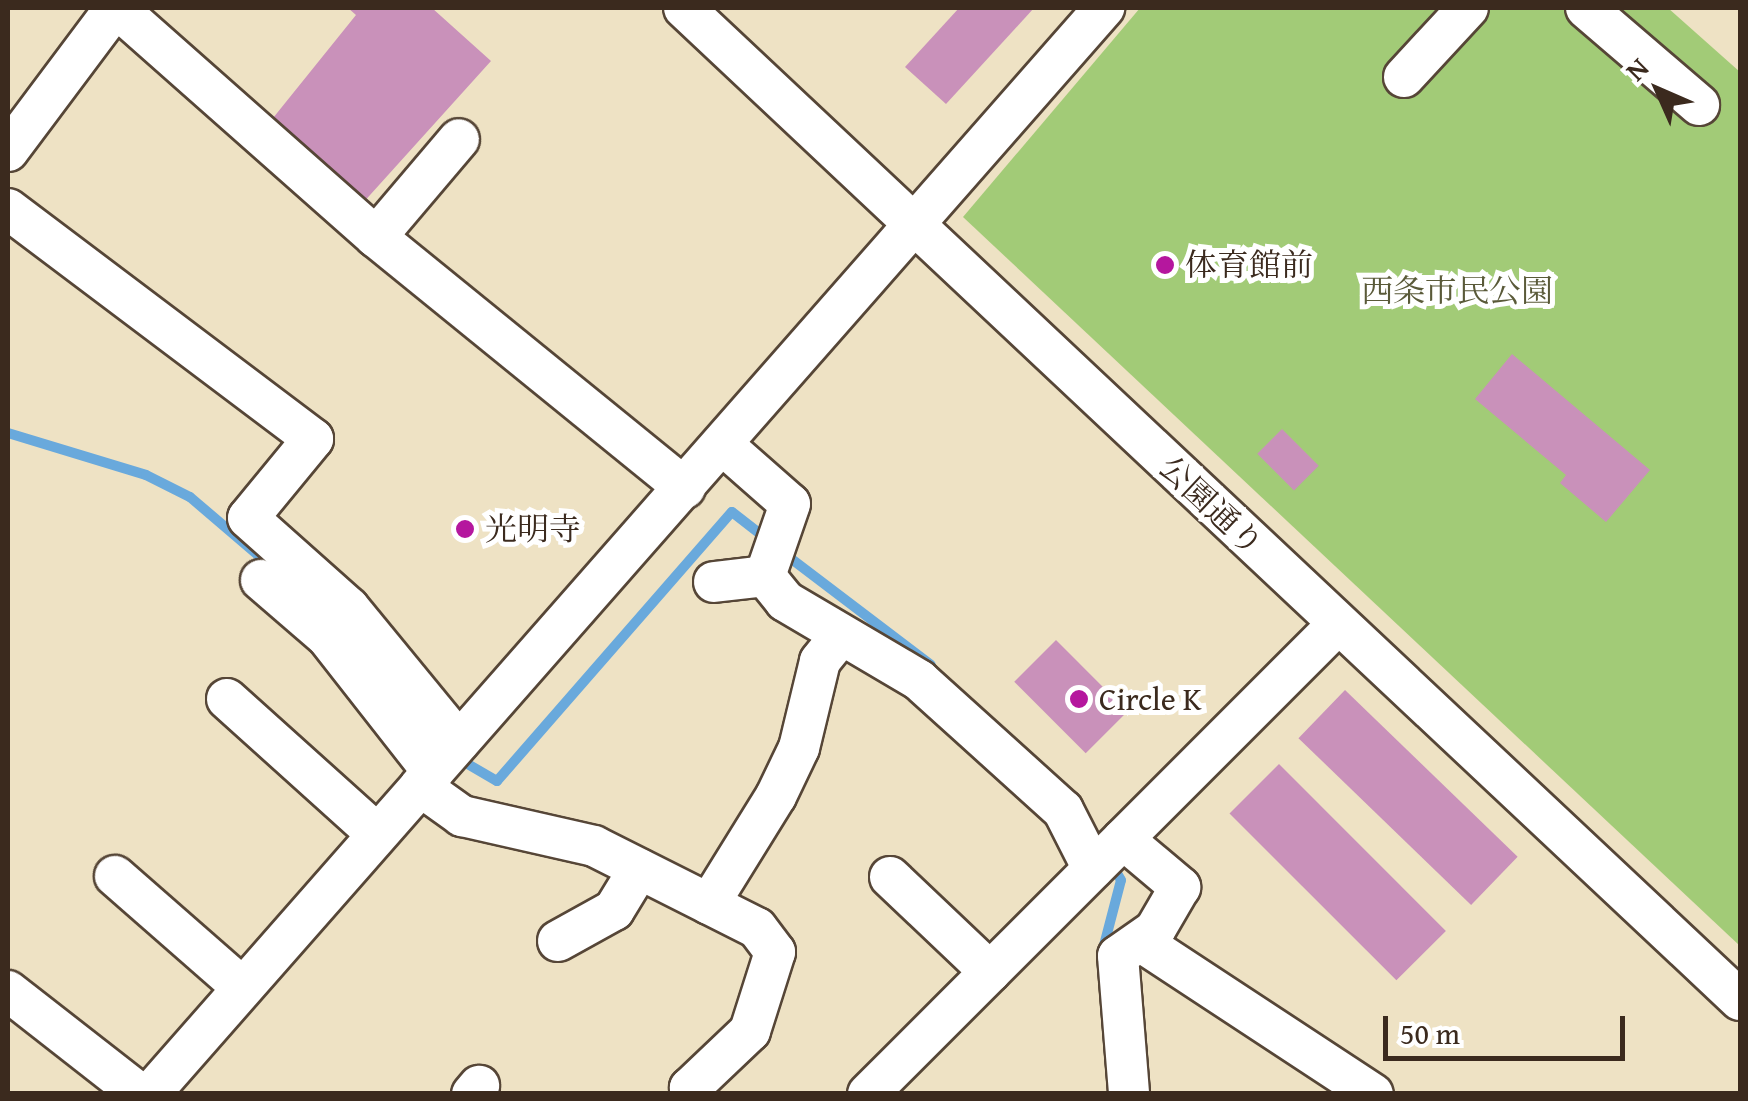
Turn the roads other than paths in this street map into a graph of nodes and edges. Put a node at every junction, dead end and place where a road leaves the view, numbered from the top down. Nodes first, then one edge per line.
1 (116, 8) edge
2 (684, 8) edge
3 (1104, 8) edge
4 (1468, 8) edge
5 (1586, 8) edge
6 (1404, 77) dead end
7 (1699, 106) dead end
8 (460, 138) dead end
9 (8, 151) edge
10 (8, 209) edge
11 (916, 228) junction
12 (376, 237) junction
13 (722, 445) junction
14 (685, 488) junction
15 (765, 576) junction
16 (260, 580) dead end
17 (714, 582) dead end
18 (1337, 624) junction
19 (841, 635) junction
20 (227, 699) dead end
21 (441, 762) junction
22 (377, 834) junction
23 (1124, 838) junction
24 (639, 868) junction
25 (1093, 869) junction
26 (115, 876) dead end
27 (890, 877) dead end
28 (709, 904) junction
29 (558, 942) dead end
30 (1143, 942) junction
31 (990, 972) junction
32 (242, 987) junction
33 (8, 990) edge
34 (1740, 1000) edge
35 (140, 1094) edge
36 (150, 1094) edge
37 (696, 1094) edge
38 (868, 1094) edge
39 (1129, 1094) edge
40 (1372, 1094) edge

1 - 9 street
1 - 12 street
2 - 11 street, 公園通り
3 - 11 street
4 - 6 street
5 - 7 street
8 - 12 street
10 - 21 street
11 - 13 street
11 - 18 street, 公園通り
12 - 14 street
13 - 14 street
13 - 15 street
14 - 21 street
15 - 17 street
15 - 19 street
16 - 21 street
18 - 23 street
18 - 34 street, 公園通り
19 - 25 street
19 - 28 street
20 - 22 street
21 - 22 street
21 - 24 street
22 - 32 street
23 - 25 street
23 - 30 street
24 - 28 street
24 - 29 street
25 - 31 street
26 - 32 street
27 - 31 street
28 - 37 street
30 - 39 street
30 - 40 street
31 - 38 street
32 - 36 street
33 - 35 street

